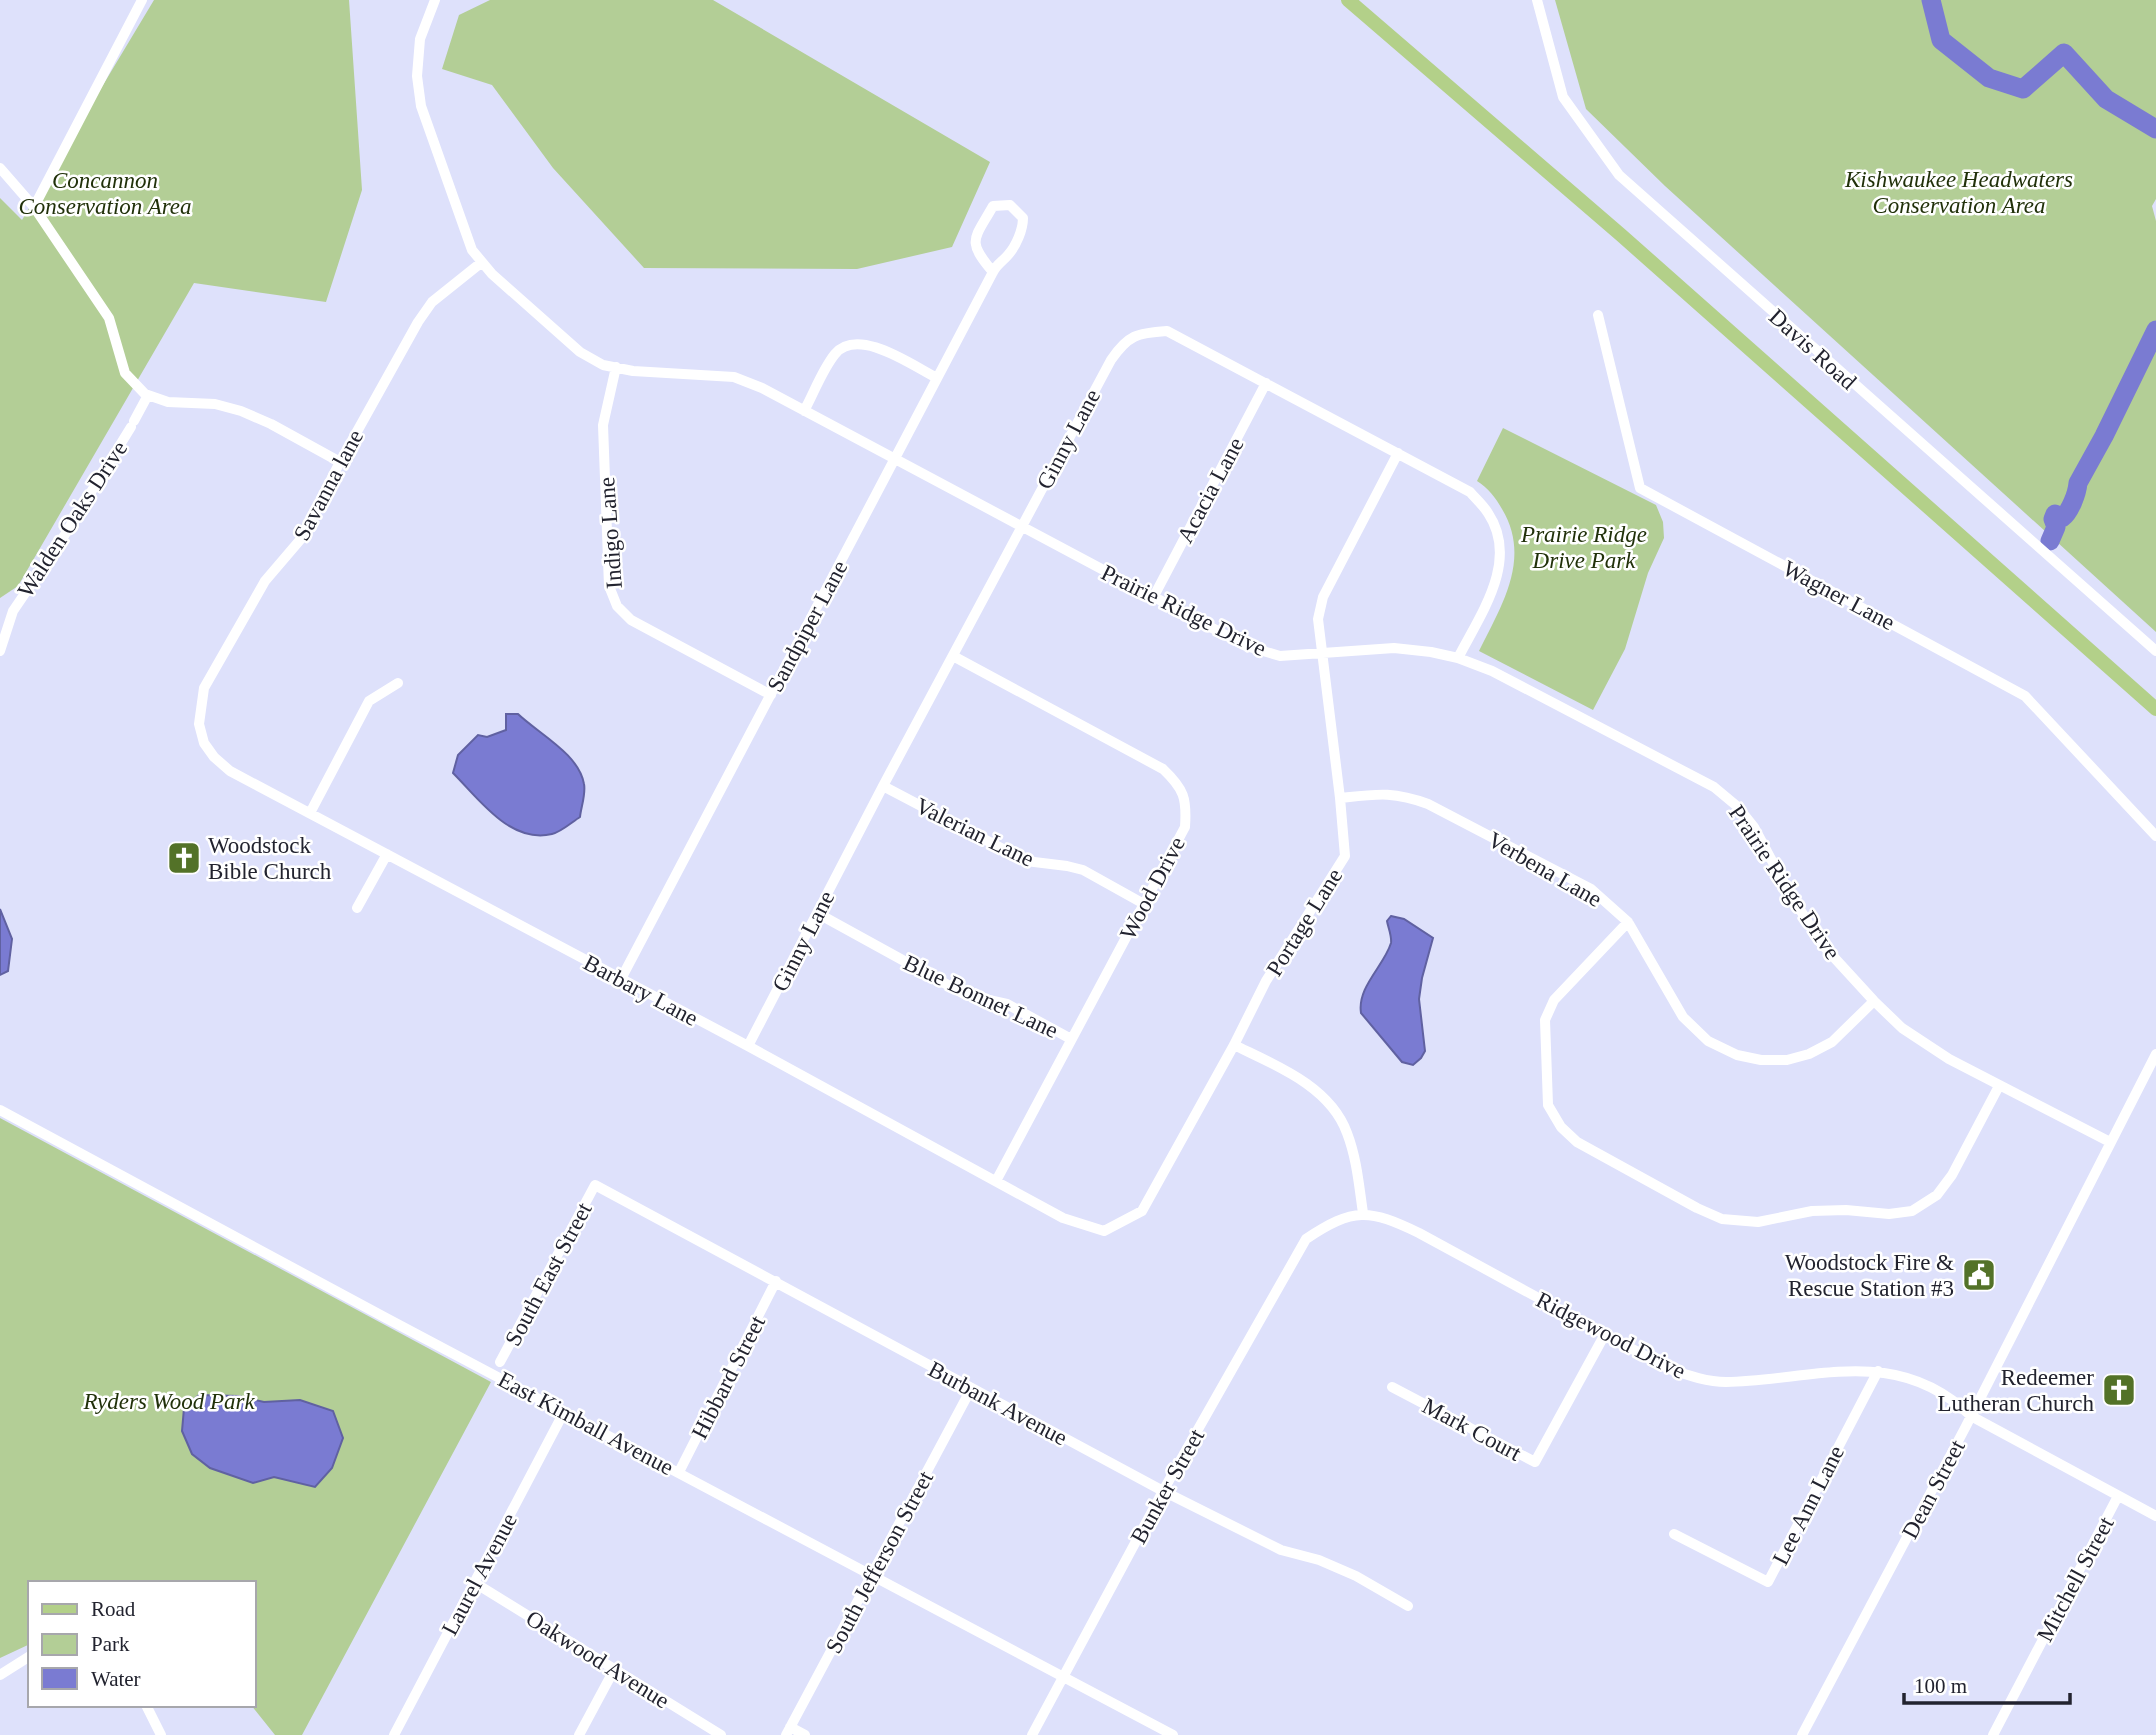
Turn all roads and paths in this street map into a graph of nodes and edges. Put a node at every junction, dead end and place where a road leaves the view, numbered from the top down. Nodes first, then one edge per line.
1 (142, 0) edge
2 (435, 0) edge
3 (1348, 0) edge
4 (1537, 0) edge
5 (0, 168) edge
6 (34, 207) junction
7 (482, 262) junction
8 (993, 272) junction
9 (1598, 315) dead end
10 (616, 367) junction
11 (937, 379) junction
12 (1266, 383) junction
13 (148, 395) junction
14 (804, 411) junction
15 (1398, 453) junction
16 (895, 460) junction
17 (340, 462) junction
18 (1021, 528) junction
19 (1153, 598) junction
20 (0, 651) edge
21 (2156, 651) edge
22 (1323, 655) junction
23 (953, 656) junction
24 (1458, 658) junction
25 (398, 683) dead end
26 (771, 695) junction
27 (2156, 709) edge
28 (200, 724) joint
29 (883, 786) junction
30 (1340, 798) junction
31 (310, 813) junction
32 (2156, 836) edge
33 (387, 854) junction
34 (1144, 904) junction
35 (357, 908) dead end
36 (817, 913) junction
37 (1629, 922) junction
38 (621, 979) junction
39 (1874, 1001) junction
40 (1072, 1039) junction
41 (1234, 1045) junction
42 (748, 1046) junction
43 (2156, 1054) edge
44 (1998, 1086) junction
45 (0, 1110) edge
46 (2110, 1142) junction
47 (996, 1181) junction
48 (595, 1185) joint
49 (1363, 1213) junction
50 (1104, 1231) joint
51 (776, 1281) junction
52 (1605, 1334) junction
53 (500, 1363) dead end
54 (1878, 1371) junction
55 (1392, 1387) dead end
56 (971, 1389) junction
57 (564, 1412) junction
58 (1971, 1416) junction
59 (679, 1472) junction
60 (1163, 1491) junction
61 (2118, 1496) junction
62 (2156, 1516) edge
63 (1674, 1534) dead end
64 (872, 1576) junction
65 (475, 1583) junction
66 (1408, 1606) dead end
67 (28, 1657) edge
68 (615, 1668) junction
69 (0, 1675) edge
70 (1063, 1677) junction
71 (147, 1707) edge
72 (788, 1731) edge
73 (160, 1735) edge
74 (394, 1735) edge
75 (579, 1735) edge
76 (721, 1735) edge
77 (805, 1735) edge
78 (1032, 1735) edge
79 (1173, 1735) edge
80 (1802, 1735) edge
81 (1993, 1735) edge

1 - 6 street
2 - 7 street, Prairie Ridge Drive
3 - 27 main road
4 - 21 street, Davis Road
5 - 6 street
6 - 13 street
7 - 10 street, Prairie Ridge Drive
7 - 17 street, Savanna lane
8 - 8 street, Sandpiper Lane
8 - 11 street, Sandpiper Lane
9 - 32 street, Wagner Lane
10 - 14 street, Prairie Ridge Drive
10 - 26 street, Indigo Lane
11 - 14 street
11 - 16 street, Sandpiper Lane
12 - 15 street, Ginny Lane
12 - 18 street, Ginny Lane
12 - 19 street, Acacia Lane
13 - 17 street
13 - 20 street, Walden Oaks Drive
14 - 16 street, Prairie Ridge Drive
15 - 22 street, Portage Lane
15 - 24 street, Ginny Lane
16 - 18 street, Prairie Ridge Drive
16 - 26 street, Sandpiper Lane
17 - 28 street, Savanna lane
18 - 19 street, Prairie Ridge Drive
18 - 23 street, Ginny Lane
19 - 22 street, Prairie Ridge Drive
22 - 24 street, Prairie Ridge Drive
22 - 30 street, Portage Lane
23 - 29 street, Ginny Lane
23 - 34 street, Wood Drive
24 - 39 street, Prairie Ridge Drive
25 - 31 street
26 - 38 street, Sandpiper Lane
28 - 31 street, Barbary Lane
29 - 34 street, Valerian Lane
29 - 36 street, Ginny Lane
30 - 37 street, Verbena Lane
30 - 41 street, Portage Lane
31 - 33 street, Barbary Lane
33 - 35 street
33 - 38 street, Barbary Lane
34 - 40 street, Wood Drive
36 - 40 street, Blue Bonnet Lane
36 - 42 street, Ginny Lane
37 - 39 street, Verbena Lane
37 - 44 street
38 - 42 street, Barbary Lane
39 - 44 street, Prairie Ridge Drive
40 - 47 street, Wood Drive
41 - 49 street
41 - 50 street, Portage Lane
42 - 47 street, Barbary Lane
43 - 46 street, Dean Street
44 - 46 street, Prairie Ridge Drive
45 - 57 street, East Kimball Avenue
46 - 58 street, Dean Street
47 - 50 street, Barbary Lane
48 - 51 street, Burbank Avenue
48 - 53 street, South East Street
49 - 52 street, Ridgewood Drive
49 - 60 street, Bunker Street
51 - 56 street, Burbank Avenue
51 - 59 street, Hibbard Street
52 - 54 street, Ridgewood Drive
52 - 55 street, Mark Court
54 - 58 street, Ridgewood Drive
54 - 63 street, Lee Ann Lane
56 - 60 street, Burbank Avenue
56 - 64 street, South Jefferson Street
57 - 59 street, East Kimball Avenue
57 - 65 street, Laurel Avenue
58 - 61 street, Ridgewood Drive
58 - 80 street, Dean Street
59 - 64 street, East Kimball Avenue
60 - 66 street, Burbank Avenue
60 - 70 street, Bunker Street
61 - 62 street, Ridgewood Drive
61 - 81 street, Mitchell Street
64 - 70 street, East Kimball Avenue
64 - 72 street, South Jefferson Street
65 - 68 street, Oakwood Avenue
65 - 74 street, Laurel Avenue
67 - 69 street
68 - 75 street
68 - 76 street, Oakwood Avenue
70 - 78 street, Bunker Street
70 - 79 street, East Kimball Avenue
71 - 73 street
72 - 77 street

